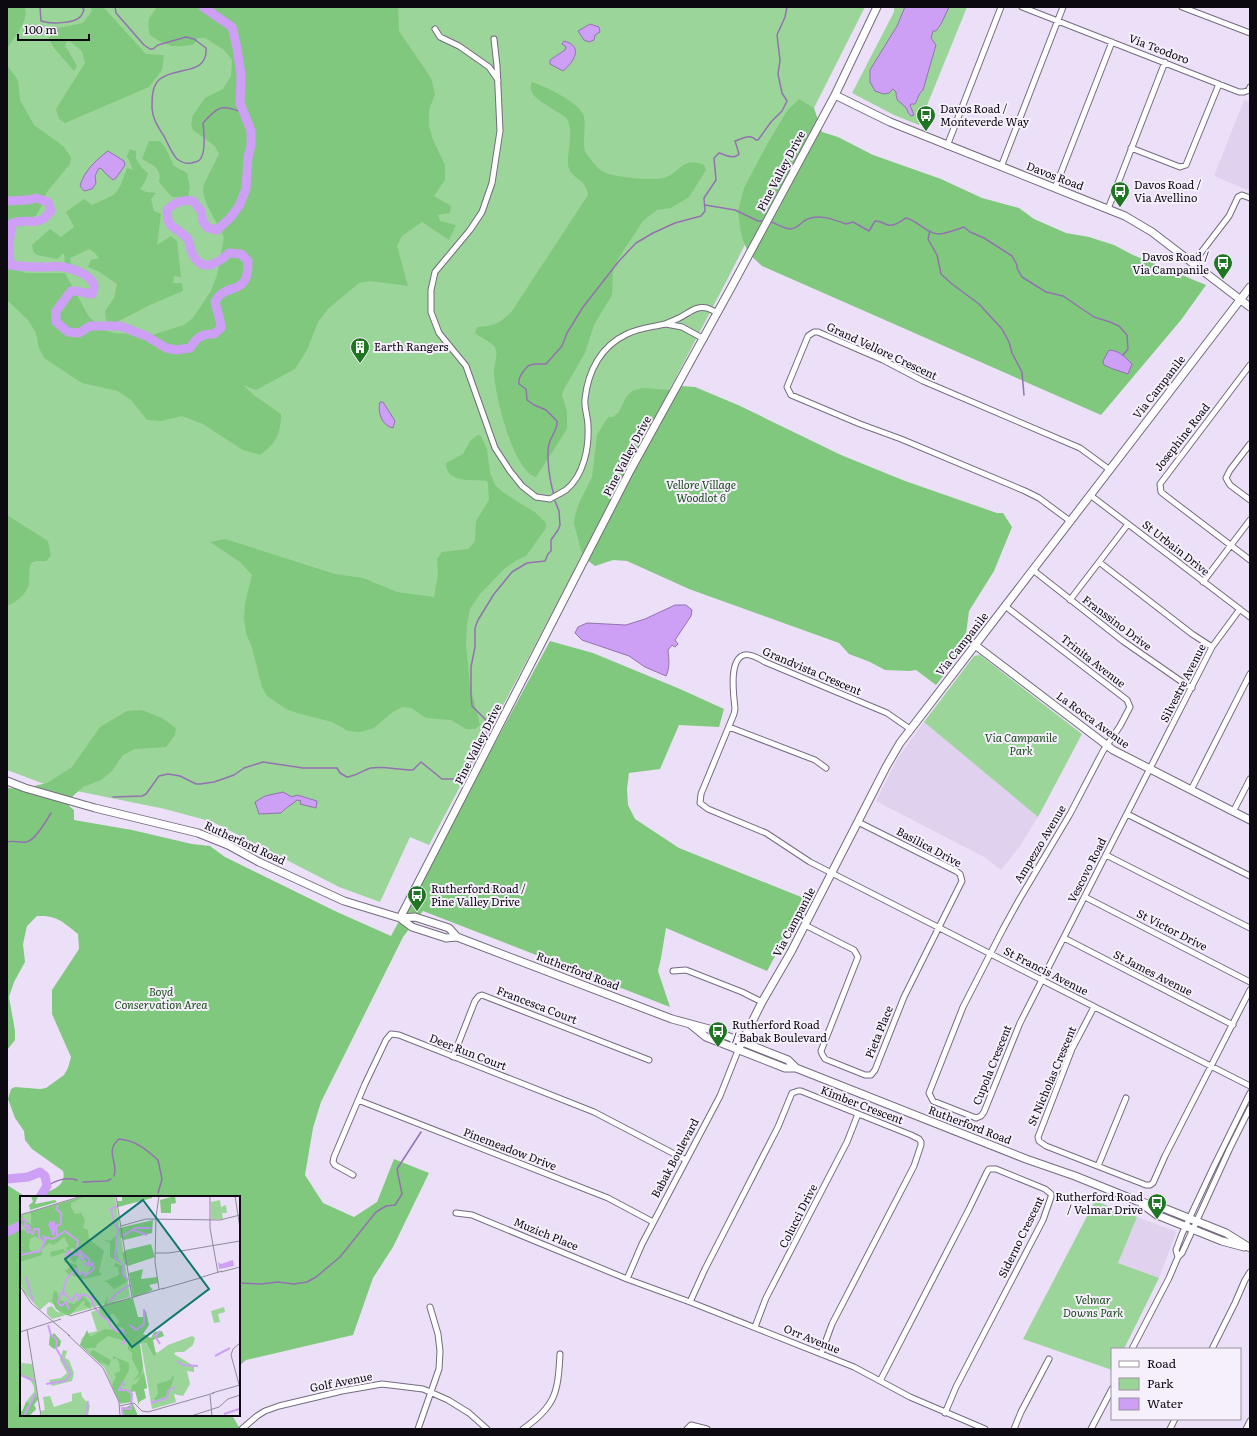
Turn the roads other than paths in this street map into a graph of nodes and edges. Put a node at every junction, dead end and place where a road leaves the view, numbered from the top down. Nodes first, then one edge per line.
1 (877, 7) edge
2 (1001, 7) edge
3 (1022, 7) edge
4 (1063, 7) edge
5 (1182, 7) edge
6 (1058, 20) junction
7 (435, 29) dead end
8 (1250, 34) edge
9 (494, 39) dead end
10 (1112, 42) junction
11 (1165, 62) junction
12 (498, 81) junction
13 (1219, 84) junction
14 (1250, 86) edge
15 (835, 95) junction
16 (947, 146) junction
17 (1131, 148) junction
18 (1001, 167) junction
19 (1055, 188) junction
20 (1250, 198) edge
21 (1108, 209) junction
22 (1193, 264) junction
23 (1250, 287) edge
24 (1240, 300) junction
25 (1250, 307) edge
26 (718, 313) junction
27 (684, 315) junction
28 (665, 324) junction
29 (682, 327) junction
30 (704, 339) junction
31 (1250, 365) edge
32 (1250, 444) edge
33 (1110, 470) junction
34 (1090, 495) junction
35 (1250, 500) edge
36 (1250, 520) edge
37 (1070, 521) junction
38 (1128, 524) junction
39 (1231, 545) junction
40 (1250, 560) edge
41 (1099, 562) junction
42 (1033, 570) junction
43 (1203, 582) junction
44 (1070, 600) junction
45 (1005, 606) junction
46 (1240, 609) junction
47 (1250, 617) edge
48 (975, 645) junction
49 (1212, 647) junction
50 (1250, 674) edge
51 (1192, 688) junction
52 (729, 727) junction
53 (910, 730) junction
54 (1106, 745) junction
55 (826, 768) dead end
56 (1150, 769) junction
57 (1250, 778) edge
58 (7, 781) edge
59 (1191, 790) junction
60 (1233, 812) junction
61 (1127, 814) junction
62 (1250, 820) edge
63 (858, 822) junction
64 (1106, 855) junction
65 (832, 873) junction
66 (1250, 876) edge
67 (1085, 897) junction
68 (400, 918) junction
69 (805, 926) junction
70 (939, 927) junction
71 (1250, 928) edge
72 (457, 937) junction
73 (1064, 938) junction
74 (991, 953) junction
75 (673, 971) dead end
76 (1042, 980) junction
77 (1250, 982) edge
78 (1250, 990) edge
79 (762, 1002) junction
80 (1094, 1007) junction
81 (1232, 1025) junction
82 (740, 1046) junction
83 (453, 1057) junction
84 (648, 1060) dead end
85 (1211, 1066) junction
86 (1250, 1086) edge
87 (1250, 1093) edge
88 (1126, 1098) dead end
89 (358, 1100) junction
90 (1250, 1108) edge
91 (858, 1114) junction
92 (686, 1160) junction
93 (1098, 1166) junction
94 (353, 1175) dead end
95 (1137, 1201) junction
96 (456, 1213) dead end
97 (1193, 1220) junction
98 (653, 1222) junction
99 (1190, 1228) junction
100 (1250, 1249) edge
101 (1250, 1272) edge
102 (627, 1279) junction
103 (690, 1302) junction
104 (430, 1307) dead end
105 (755, 1327) junction
106 (1133, 1348) edge
107 (1213, 1348) edge
108 (560, 1354) dead end
109 (821, 1354) junction
110 (1049, 1359) dead end
111 (880, 1381) junction
112 (1111, 1391) edge
113 (430, 1392) junction
114 (945, 1413) junction
115 (1174, 1420) edge
116 (1250, 1421) edge
117 (242, 1429) edge
118 (418, 1429) edge
119 (487, 1429) edge
120 (523, 1429) edge
121 (687, 1429) edge
122 (707, 1429) edge
123 (985, 1429) edge
124 (1014, 1429) edge
125 (1091, 1429) edge
126 (1170, 1429) edge
127 (1246, 1429) edge

1 - 15 street, Pine Valley Drive
2 - 16 street
3 - 6 street, Via Teodoro
4 - 6 street
5 - 8 street
6 - 10 street, Via Teodoro
6 - 18 street
7 - 12 street
9 - 12 street
10 - 11 street, Via Teodoro
10 - 19 street
11 - 13 street, Via Teodoro
11 - 17 street
12 - 28 street
13 - 14 street, Via Teodoro
13 - 17 street
15 - 16 street, Davos Road
15 - 26 street, Pine Valley Drive
16 - 18 street, Davos Road
17 - 21 street
18 - 19 street, Davos Road
19 - 21 street, Davos Road
20 - 22 street
21 - 22 street, Davos Road
22 - 24 street, Davos Road
23 - 24 street, Via Campanile
24 - 25 street, Davos Road
24 - 33 street, Via Campanile
26 - 27 street
26 - 30 street, Pine Valley Drive
27 - 28 street
27 - 29 street
28 - 29 street
29 - 30 street
30 - 68 street, Pine Valley Drive
31 - 39 street, Josephine Road
32 - 35 street
33 - 34 street, Via Campanile
33 - 37 street, Grand Vellore Crescent
34 - 37 street, Via Campanile
34 - 38 street, St Urbain Drive
36 - 39 street
37 - 42 street, Via Campanile
38 - 41 street
38 - 43 street, St Urbain Drive
39 - 40 street, Josephine Road
39 - 43 street
41 - 44 street
41 - 49 street
42 - 44 street, Franssino Drive
42 - 45 street, Via Campanile
43 - 46 street, St Urbain Drive
44 - 51 street, Franssino Drive
45 - 48 street, Via Campanile
45 - 54 street, Trinita Avenue
46 - 47 street, St Urbain Drive
46 - 49 street, Silvestre Avenue
48 - 53 street, Via Campanile
48 - 54 street, La Rocca Avenue
49 - 51 street, Silvestre Avenue
50 - 59 street
51 - 56 street, Silvestre Avenue
52 - 53 street, Grandvista Crescent
52 - 55 street
52 - 65 street, Grandvista Crescent
53 - 63 street, Via Campanile
54 - 56 street, La Rocca Avenue
54 - 74 street, Ampezzo Avenue
56 - 59 street, La Rocca Avenue
56 - 61 street, Vescovo Road
57 - 60 street
58 - 68 street, Rutherford Road
59 - 60 street, La Rocca Avenue
60 - 62 street, La Rocca Avenue
61 - 64 street, Vescovo Road
61 - 66 street
63 - 65 street, Via Campanile
63 - 70 street, Basilica Drive
64 - 67 street, Vescovo Road
64 - 71 street
65 - 69 street, Via Campanile
65 - 70 street, St Francis Avenue
67 - 73 street, Vescovo Road
67 - 77 street, St Victor Drive
68 - 72 street, Rutherford Road
68 - 72 street, Rutherford Road
69 - 70 street, Pieta Place
69 - 79 street, Via Campanile
70 - 74 street, St Francis Avenue
72 - 82 street, Rutherford Road
73 - 76 street, Vescovo Road
73 - 81 street, St James Avenue
74 - 76 street, St Francis Avenue
74 - 76 street, Cupola Crescent
75 - 79 street
76 - 80 street, St Francis Avenue
78 - 81 street
79 - 82 street, Via Campanile
80 - 85 street, St Francis Avenue
80 - 93 street, St Nicholas Crescent
81 - 85 street
82 - 92 street, Babak Boulevard
82 - 95 street, Rutherford Road
83 - 84 street, Francesca Court
83 - 89 street, Deer Run Court
83 - 92 street, Deer Run Court
85 - 86 street, St Francis Avenue
85 - 93 street, St Nicholas Crescent
87 - 97 street
88 - 93 street
89 - 94 street, Deer Run Court
89 - 98 street, Pinemeadow Drive
90 - 97 street
91 - 103 street, Kimber Crescent
91 - 105 street, Colucci Drive
91 - 109 street, Kimber Crescent
92 - 98 street, Babak Boulevard
95 - 97 street, Rutherford Road
95 - 99 street, Rutherford Road
96 - 102 street, Muzich Place
97 - 99 street
97 - 100 street, Rutherford Road
98 - 102 street, Babak Boulevard
99 - 100 street, Rutherford Road
99 - 106 street
101 - 107 street
102 - 103 street, Orr Avenue
103 - 105 street, Orr Avenue
104 - 113 street
105 - 109 street, Orr Avenue
108 - 120 street
109 - 111 street, Orr Avenue
110 - 124 street
111 - 114 street, Orr Avenue
111 - 114 street, Siderno Crescent
112 - 125 street
113 - 117 street, Golf Avenue
113 - 118 street
113 - 119 street, Golf Avenue
114 - 123 street, Orr Avenue
115 - 126 street
116 - 127 street
121 - 122 street

